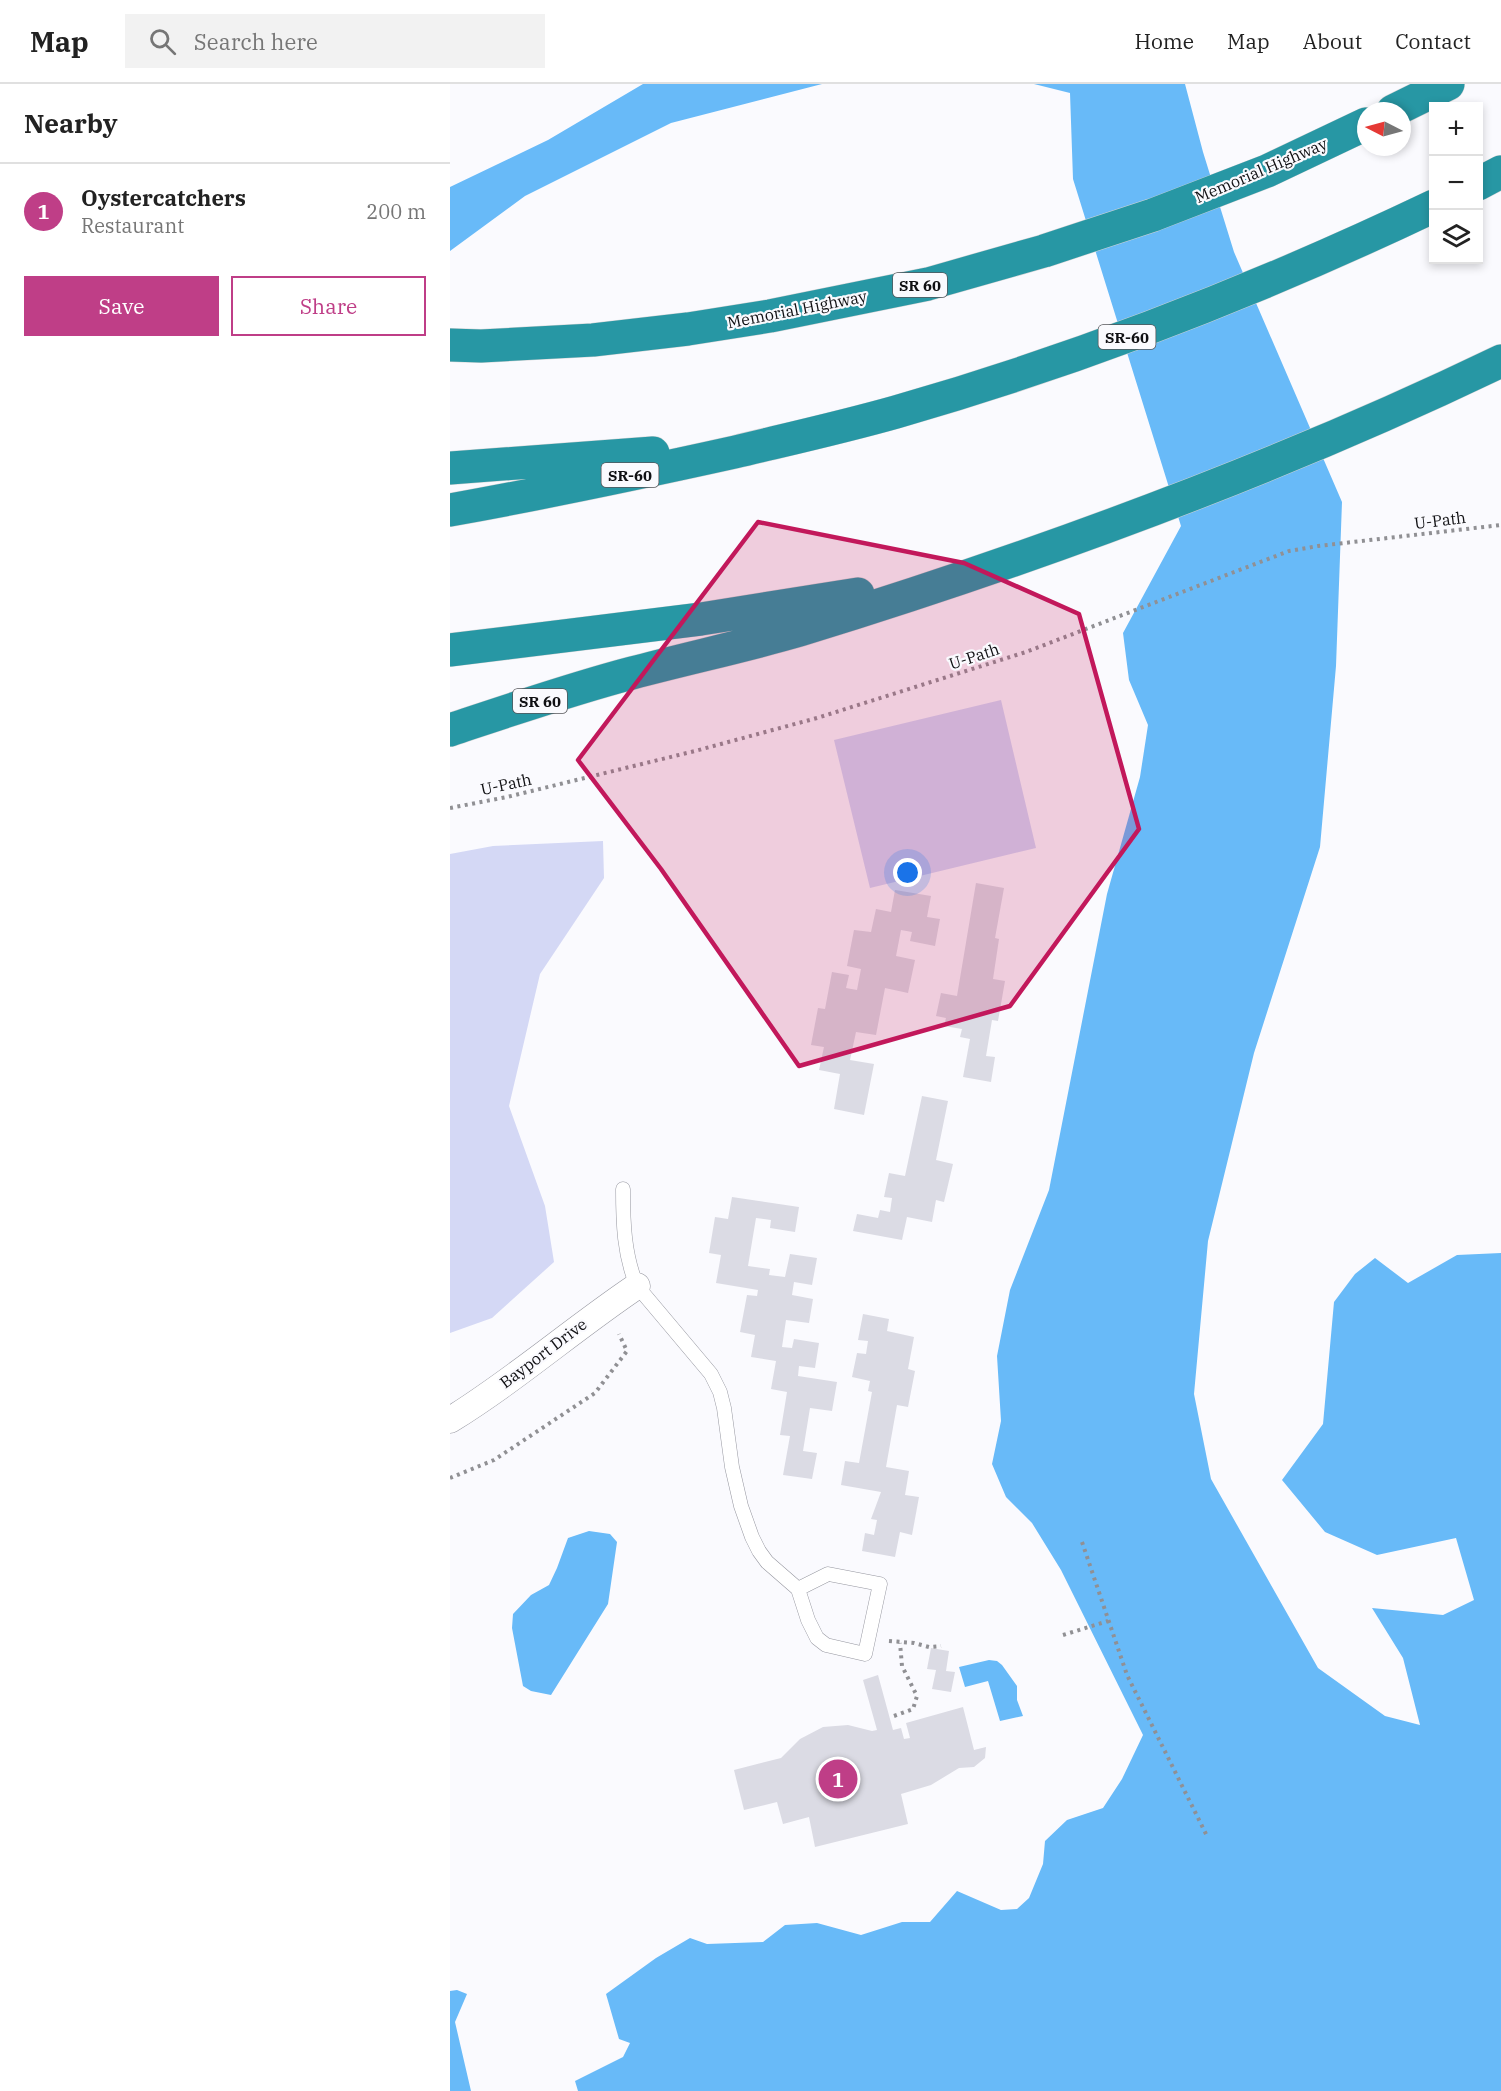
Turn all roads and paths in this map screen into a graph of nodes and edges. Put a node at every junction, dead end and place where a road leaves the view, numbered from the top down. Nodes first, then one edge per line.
1 (1448, 84) edge
2 (1411, 102) edge
3 (1357, 128) edge
4 (1501, 172) edge
5 (1483, 182) edge
6 (1429, 208) edge
7 (450, 345) edge
8 (1501, 361) edge
9 (809, 435) junction
10 (450, 468) edge
11 (450, 510) edge
12 (1501, 525) edge
13 (1004, 564) junction
14 (450, 650) edge
15 (630, 673) junction
16 (450, 709) edge
17 (450, 730) edge
18 (450, 808) edge
19 (623, 1190) dead end
20 (637, 1286) junction
21 (619, 1334) dead end
22 (450, 1420) edge
23 (450, 1478) edge
24 (1082, 1542) dead end
25 (798, 1589) junction
26 (1108, 1622) junction
27 (1063, 1635) dead end
28 (887, 1641) dead end
29 (900, 1642) junction
30 (941, 1646) dead end
31 (894, 1716) dead end
32 (1208, 1838) dead end

1 - 2 highway
3 - 7 highway, Memorial Highway / SR 60
4 - 5 highway
6 - 9 highway, SR-60
8 - 13 highway, SR 60
9 - 10 highway
9 - 11 highway, SR-60 / SR-60
12 - 18 path, U-Path
13 - 14 highway, SR 60
13 - 15 highway, SR 60
15 - 16 highway
15 - 17 highway, SR 60
19 - 20 lane
20 - 22 street, Bayport Drive
20 - 25 lane
21 - 23 path
24 - 26 path
25 - 25 lane
26 - 27 path
26 - 32 path
28 - 29 path
29 - 30 path
29 - 31 path

